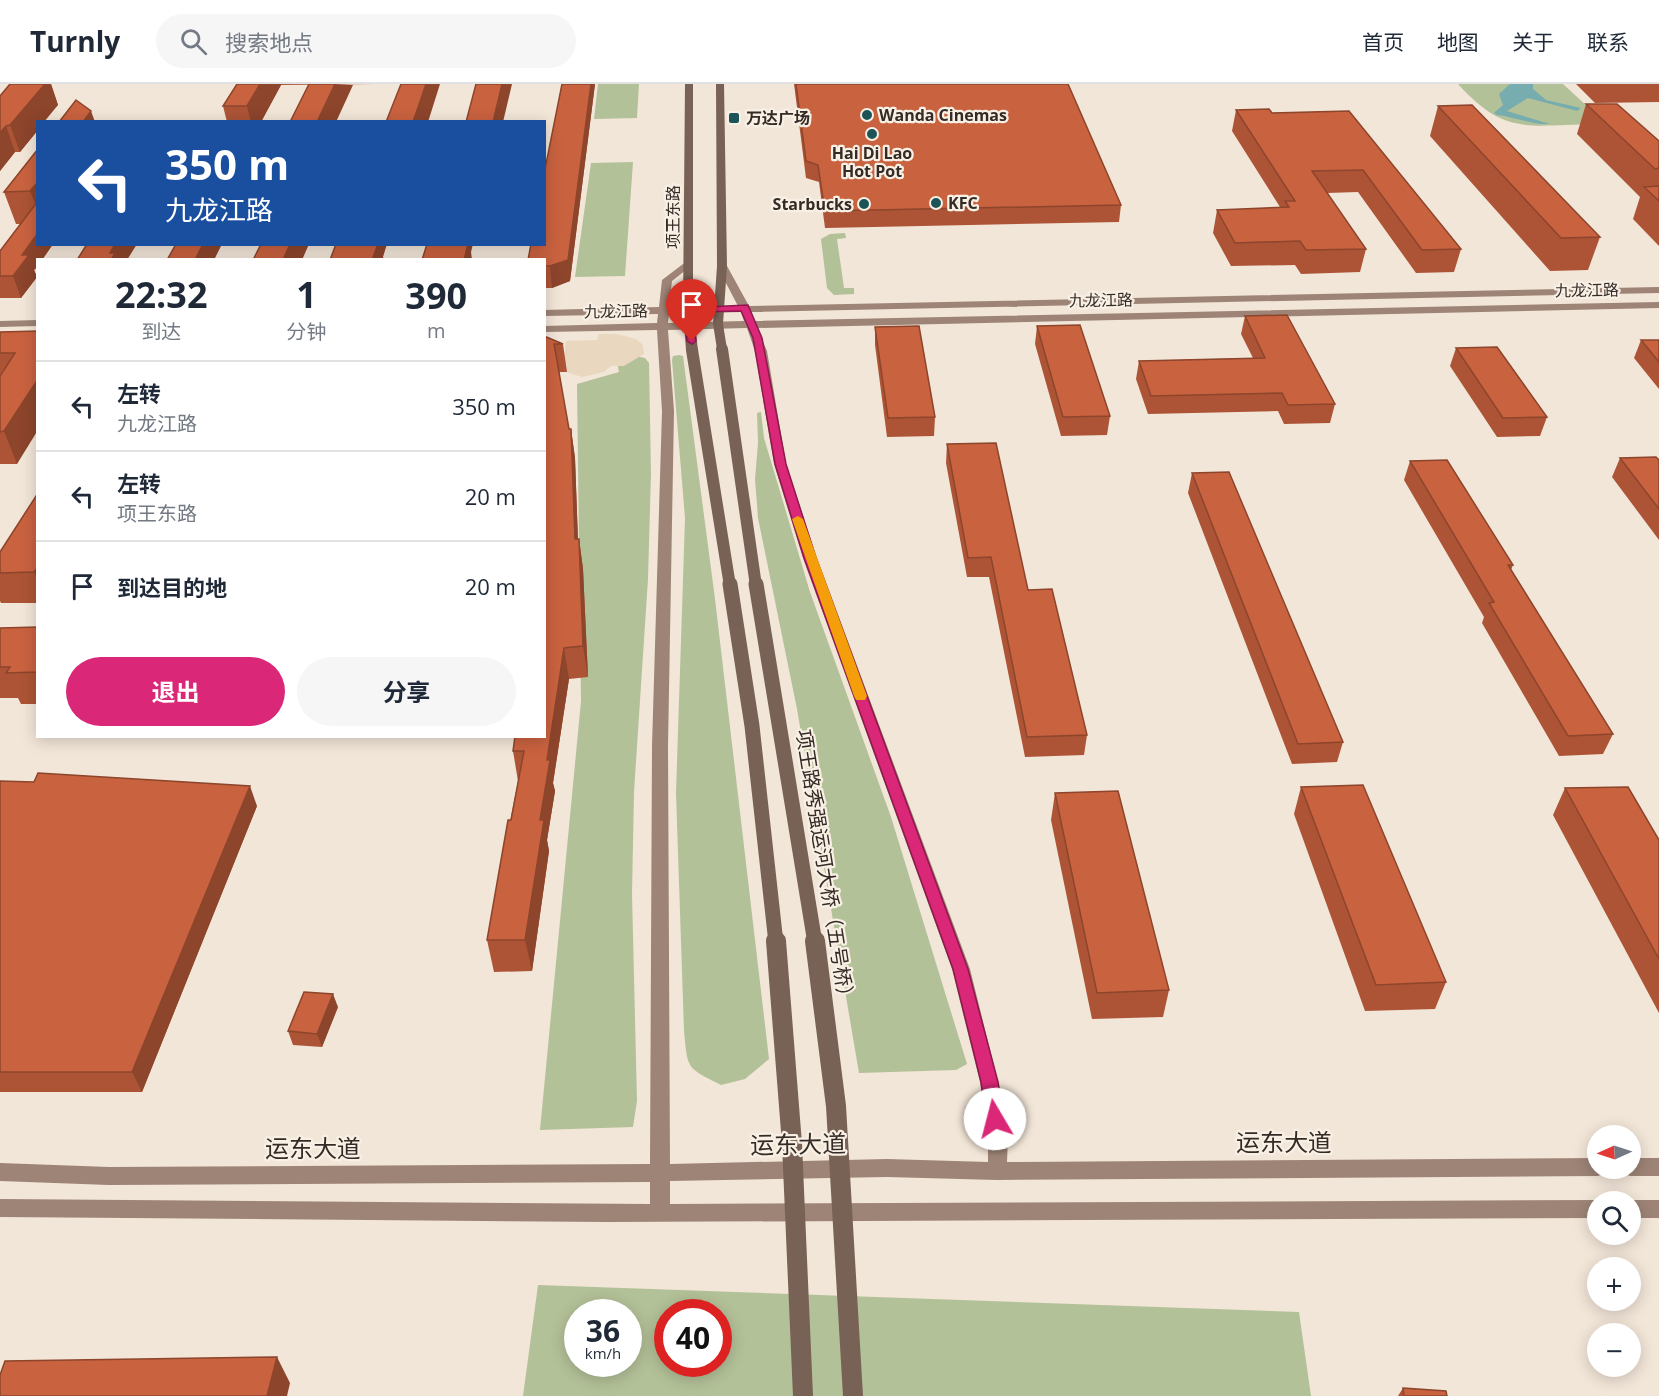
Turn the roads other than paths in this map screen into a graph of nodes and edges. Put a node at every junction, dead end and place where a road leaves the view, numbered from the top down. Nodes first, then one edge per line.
1 (689, 84) edge
2 (720, 84) edge
3 (687, 264) junction
4 (722, 266) junction
5 (1659, 290) edge
6 (1659, 305) edge
7 (744, 308) junction
8 (719, 309) junction
9 (663, 310) junction
10 (688, 310) junction
11 (546, 313) edge
12 (36, 323) edge
13 (750, 323) junction
14 (0, 324) edge
15 (718, 324) junction
16 (689, 326) junction
17 (662, 327) junction
18 (546, 329) edge
19 (1587, 1167) edge
20 (1641, 1167) edge
21 (1659, 1167) edge
22 (997, 1171) junction
23 (0, 1172) edge
24 (661, 1173) junction
25 (0, 1208) edge
26 (1587, 1209) edge
27 (1641, 1209) edge
28 (1659, 1209) edge
29 (660, 1212) junction
30 (803, 1396) edge
31 (853, 1396) edge

1 - 3 main road, 项王东路
2 - 4 main road
3 - 9 street
3 - 10 main road, 项王东路
4 - 7 street
4 - 8 main road
5 - 7 street, 九龙江路
6 - 13 street, 九龙江路
7 - 8 street, 九龙江路
7 - 13 street
8 - 10 street, 九龙江路
8 - 15 main road
9 - 10 street, 九龙江路
9 - 11 street, 九龙江路
9 - 17 street
10 - 16 main road, 项王东路
12 - 14 street
13 - 15 street, 九龙江路
13 - 22 street
15 - 16 street, 九龙江路
15 - 31 main road, 项王路秀强运河大桥（五号桥）, bridge
16 - 17 street, 九龙江路
16 - 30 main road, 项王东路, bridge
17 - 18 street, 九龙江路
17 - 24 street
19 - 22 street, 运东大道
20 - 21 street
22 - 24 street, 运东大道
23 - 24 street, 运东大道
24 - 29 street
25 - 29 street
26 - 29 street
27 - 28 street

